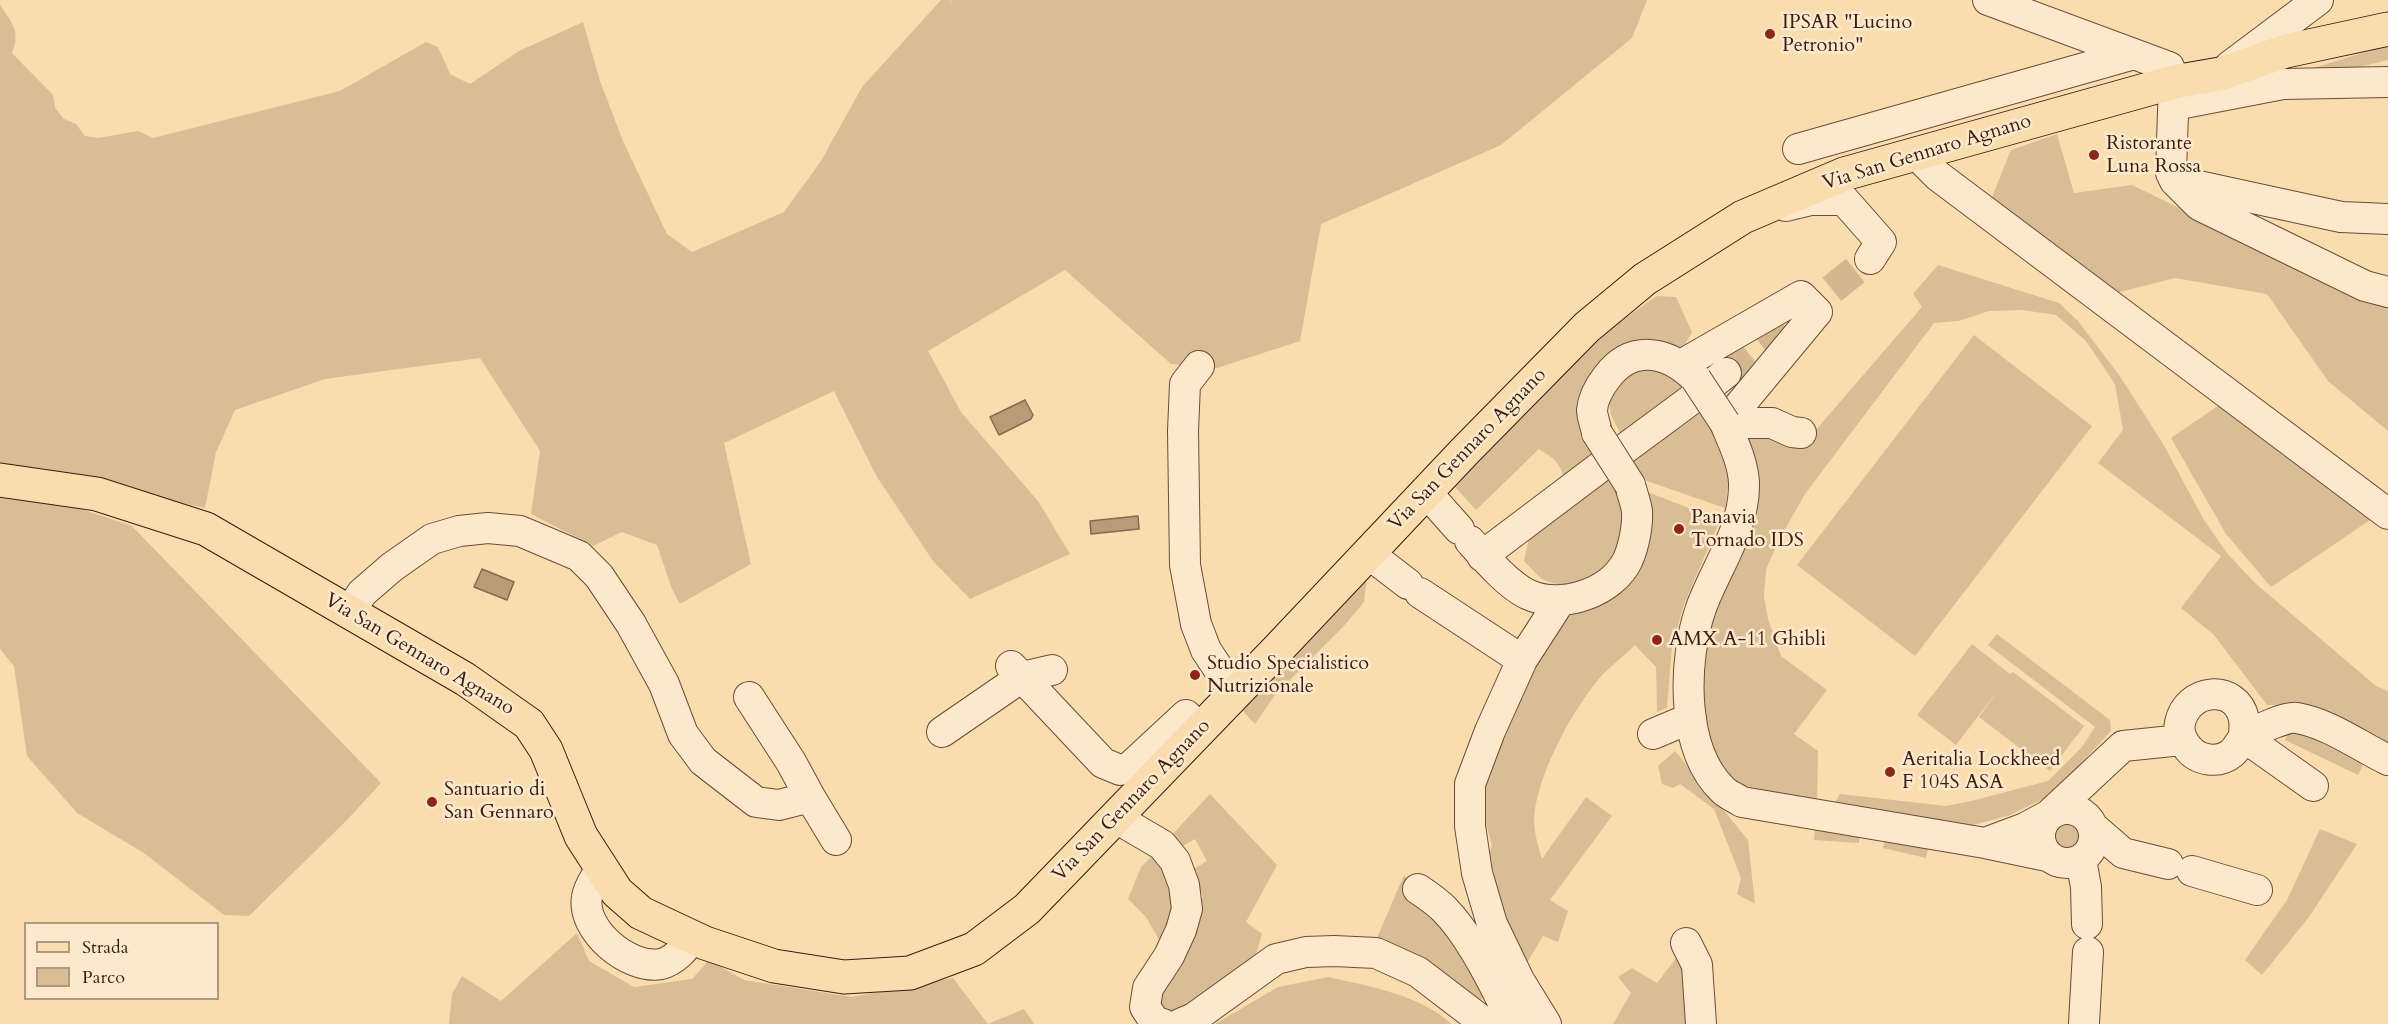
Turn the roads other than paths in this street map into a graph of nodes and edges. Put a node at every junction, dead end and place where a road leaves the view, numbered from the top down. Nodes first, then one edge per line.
1 (1988, 0) edge
2 (2318, 0) edge
3 (2388, 29) edge
4 (2134, 54) junction
5 (2220, 74) junction
6 (2388, 82) edge
7 (2174, 93) junction
8 (1798, 149) dead end
9 (1916, 154) junction
10 (2175, 181) junction
11 (1743, 217) junction
12 (2388, 219) edge
13 (1870, 259) tunnel mouth
14 (2388, 292) edge
15 (1199, 366) dead end
16 (1701, 380) junction
17 (1725, 423) junction
18 (1801, 433) dead end
19 (0, 480) edge
20 (1426, 492) junction
21 (2388, 514) edge
22 (1470, 542) junction
23 (1369, 554) junction
24 (1560, 601) junction
25 (349, 613) junction
26 (1522, 660) junction
27 (1052, 670) dead end
28 (1017, 672) junction
29 (1235, 694) junction
30 (749, 697) dead end
31 (1691, 718) junction
32 (1200, 730) junction
33 (942, 732) dead end
34 (1653, 734) dead end
35 (2244, 737) junction
36 (2182, 740) junction
37 (2388, 760) edge
38 (2313, 786) dead end
39 (810, 796) junction
40 (2049, 815) junction
41 (1116, 818) junction
42 (2093, 827) junction
43 (836, 840) dead end
44 (1985, 843) junction
45 (2047, 856) junction
46 (2081, 860) junction
47 (602, 867) junction
48 (1418, 888) dead end
49 (2257, 890) dead end
50 (693, 937) junction
51 (1686, 943) dead end
52 (2084, 1023) edge
53 (1163, 1024) edge
54 (1180, 1024) edge
55 (1486, 1024) edge
56 (1513, 1024) edge
57 (1546, 1024) edge
58 (1701, 1024) edge

1 - 4 street
2 - 5 street
3 - 5 main road, Via San Gennaro Agnano
4 - 7 street
4 - 8 street
5 - 7 main road, Via San Gennaro Agnano
6 - 7 street
7 - 9 main road, Via San Gennaro Agnano
7 - 10 street
9 - 11 main road, Via San Gennaro Agnano
9 - 21 street
10 - 12 street
10 - 14 street
11 - 13 street
11 - 20 main road, Via San Gennaro Agnano
15 - 29 street
16 - 17 street, bridge
16 - 17 street
16 - 22 street
16 - 24 street, bridge
17 - 18 street
17 - 31 street
19 - 25 main road, Via San Gennaro Agnano
20 - 22 street
20 - 23 main road, Via San Gennaro Agnano
22 - 24 street
23 - 26 street
23 - 29 main road, Via San Gennaro Agnano
24 - 26 street
25 - 39 street
25 - 47 main road, Via San Gennaro Agnano
26 - 57 street
27 - 28 street
28 - 32 street
28 - 33 street
29 - 32 main road, Via San Gennaro Agnano
30 - 39 street
31 - 34 street
31 - 44 street
32 - 41 main road, Via San Gennaro Agnano
35 - 36 street
35 - 36 street
35 - 37 street
35 - 38 street
36 - 40 street
39 - 43 street
40 - 42 street
40 - 44 street
40 - 45 street
41 - 50 main road, Via San Gennaro Agnano
41 - 53 street
42 - 46 street
42 - 49 street
44 - 45 street
45 - 46 street
46 - 52 street
47 - 50 main road, Via San Gennaro Agnano
47 - 50 street
48 - 56 street
51 - 58 street
54 - 55 street

